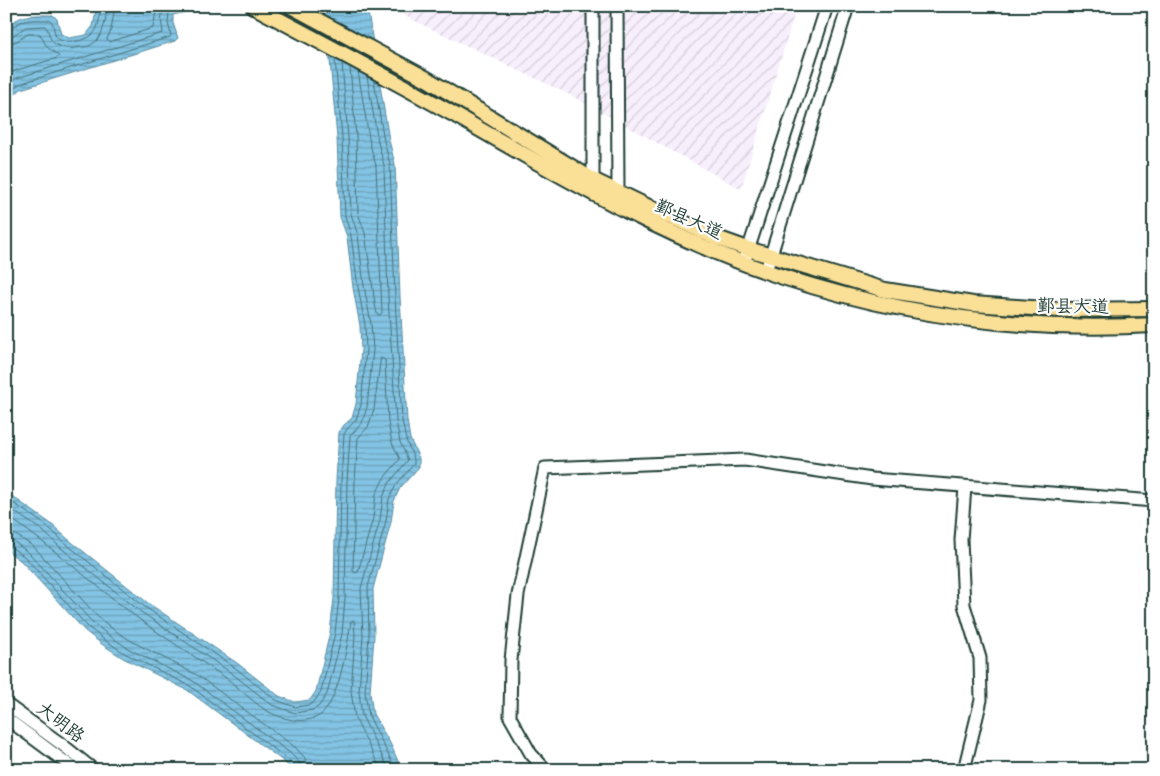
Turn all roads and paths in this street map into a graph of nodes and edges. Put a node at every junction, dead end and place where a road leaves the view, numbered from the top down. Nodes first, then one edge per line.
1 (253, 6) edge
2 (292, 6) edge
3 (593, 6) edge
4 (616, 6) edge
5 (827, 6) edge
6 (848, 6) edge
7 (593, 180) junction
8 (618, 192) junction
9 (746, 256) junction
10 (771, 256) junction
11 (766, 271) junction
12 (1154, 310) edge
13 (1154, 325) edge
14 (965, 486) junction
15 (1154, 501) edge
16 (6, 704) edge
17 (6, 718) edge
18 (76, 770) edge
19 (94, 770) edge
20 (546, 770) edge
21 (964, 770) edge

1 - 9 main road, 鄞县大道
2 - 7 main road, 鄞县大道
3 - 7 street
4 - 8 street
5 - 9 street
6 - 10 street
7 - 8 main road, 鄞县大道
8 - 9 main road, 鄞县大道
9 - 10 main road, 鄞县大道
9 - 11 main road, 鄞县大道
10 - 11 street
10 - 12 main road, 鄞县大道
11 - 13 main road, 鄞县大道
14 - 15 street
14 - 20 street
14 - 21 street
16 - 19 street, 大明路
17 - 18 street, 大明路

